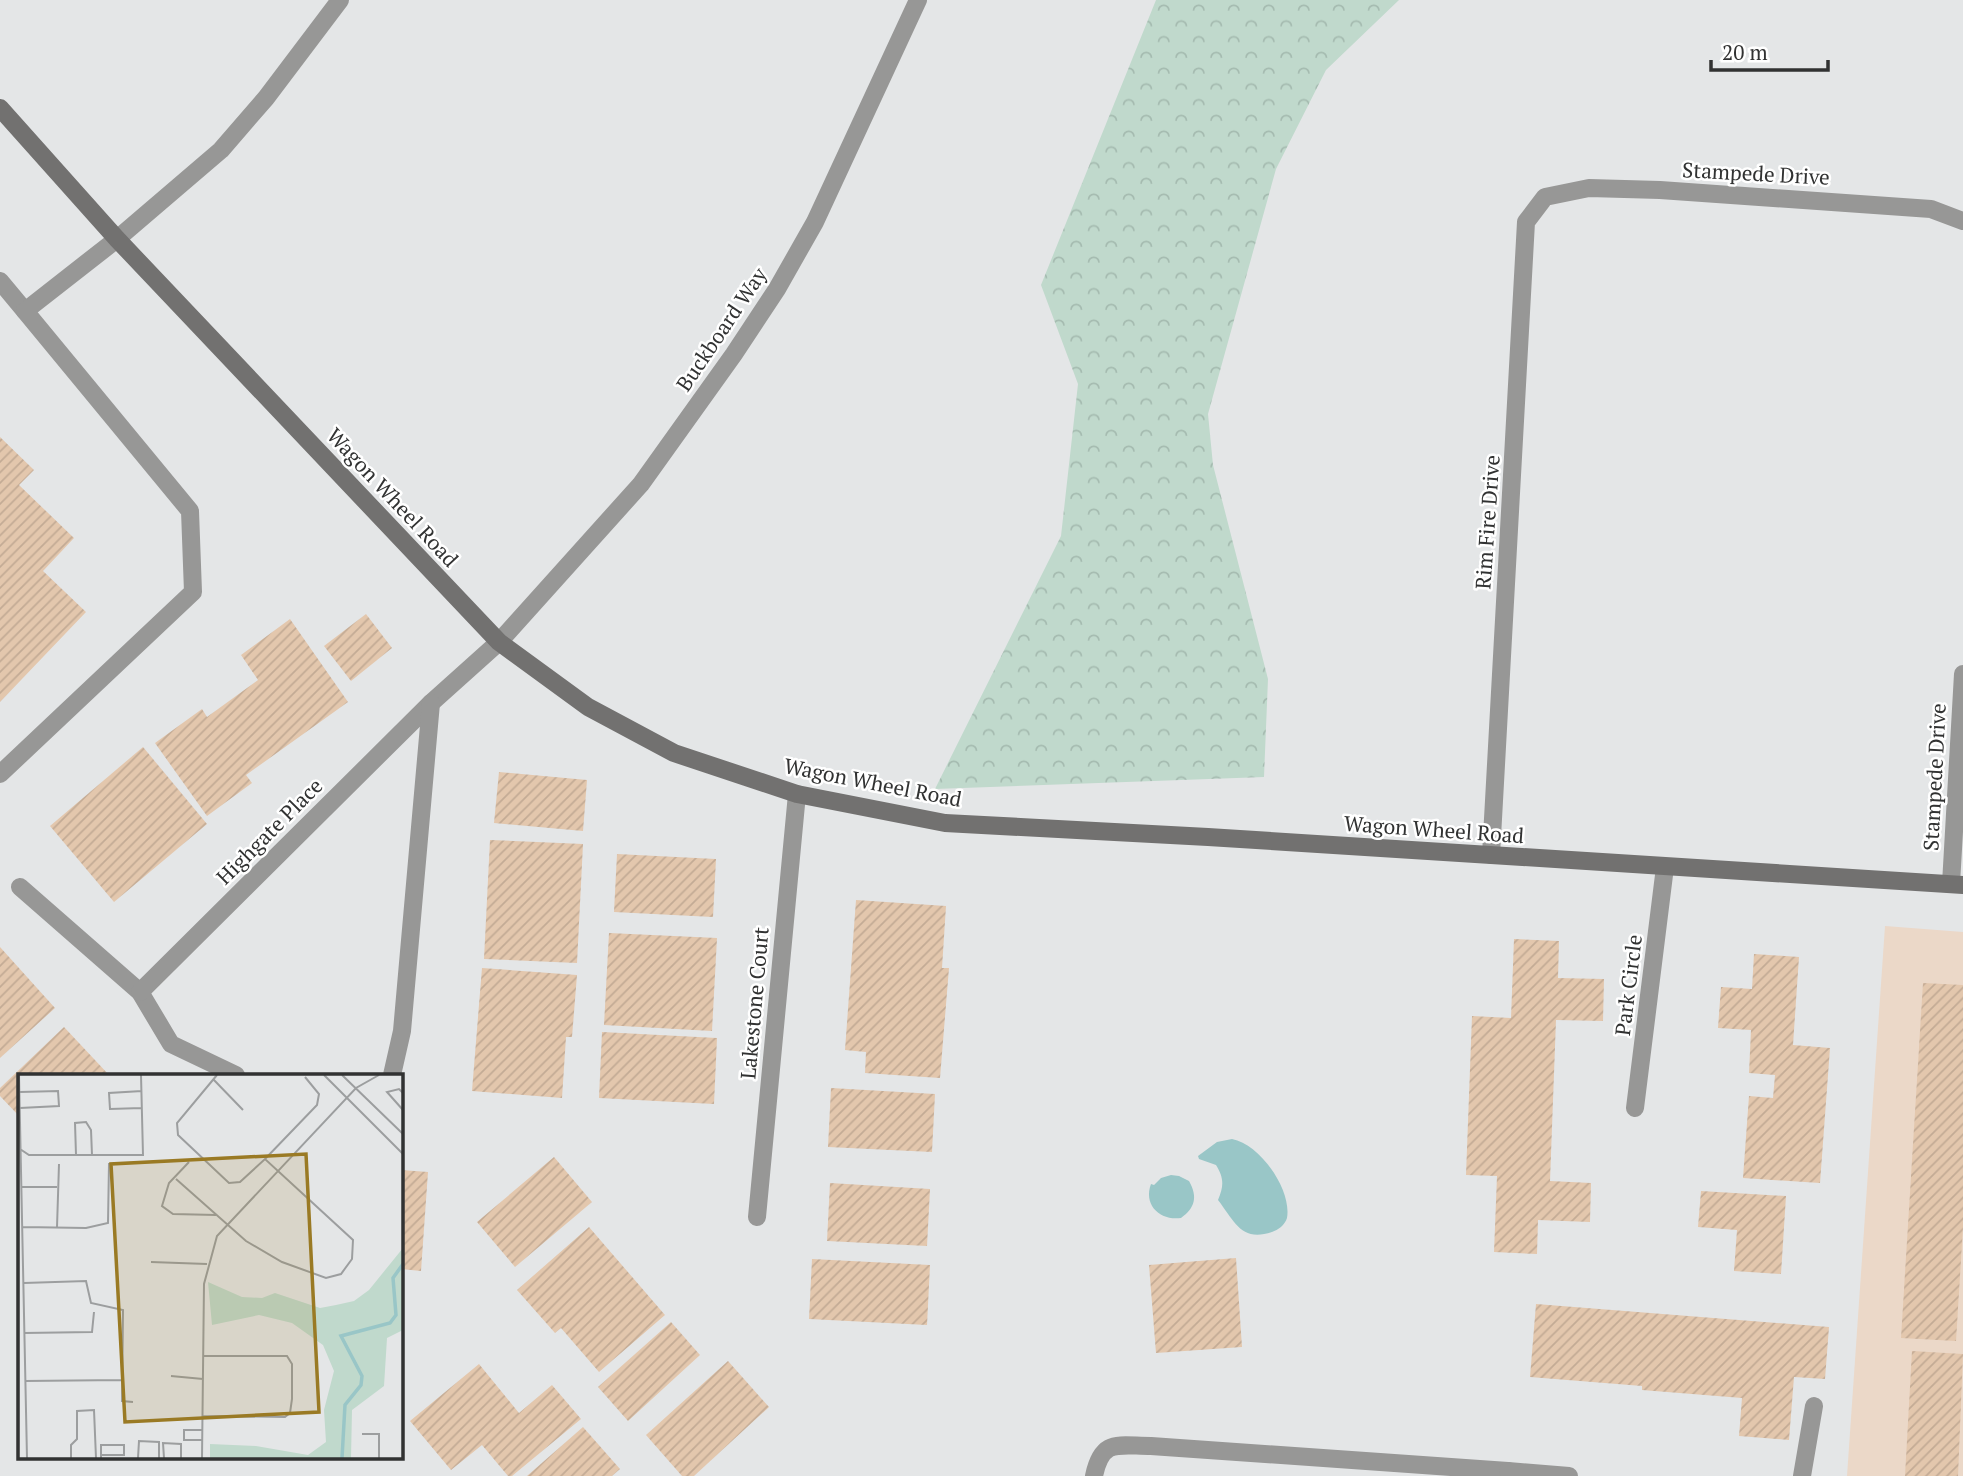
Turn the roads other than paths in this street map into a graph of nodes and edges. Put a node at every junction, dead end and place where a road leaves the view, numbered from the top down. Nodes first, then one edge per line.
1 (340, 0) edge
2 (918, 0) edge
3 (0, 108) edge
4 (1545, 197) joint
5 (1963, 221) edge
6 (117, 239) junction
7 (0, 281) edge
8 (25, 311) junction
9 (499, 642) junction
10 (1963, 674) edge
11 (430, 703) junction
12 (0, 774) edge
13 (797, 794) junction
14 (1491, 855) junction
15 (1665, 867) junction
16 (1957, 884) edge
17 (20, 887) dead end
18 (140, 992) junction
19 (234, 1074) edge
20 (392, 1074) edge
21 (1635, 1108) dead end
22 (757, 1217) dead end
23 (1814, 1406) dead end
24 (1094, 1476) edge
25 (1569, 1476) edge
26 (1802, 1476) edge

1 - 6 street
2 - 9 street, Buckboard Way
3 - 6 street, Wagon Wheel Road
4 - 5 street, Stampede Drive
4 - 14 street, Rim Fire Drive
6 - 8 street
6 - 9 street, Wagon Wheel Road
7 - 8 street
8 - 12 street
9 - 11 street, Highgate Place
9 - 13 street, Wagon Wheel Road
10 - 16 street, Stampede Drive
11 - 18 street, Highgate Place
11 - 20 street
13 - 14 street, Wagon Wheel Road
13 - 22 street, Lakestone Court
14 - 15 street, Wagon Wheel Road
15 - 16 street, Wagon Wheel Road
15 - 21 street, Park Circle
17 - 18 street
18 - 19 street
23 - 26 street
24 - 25 street

